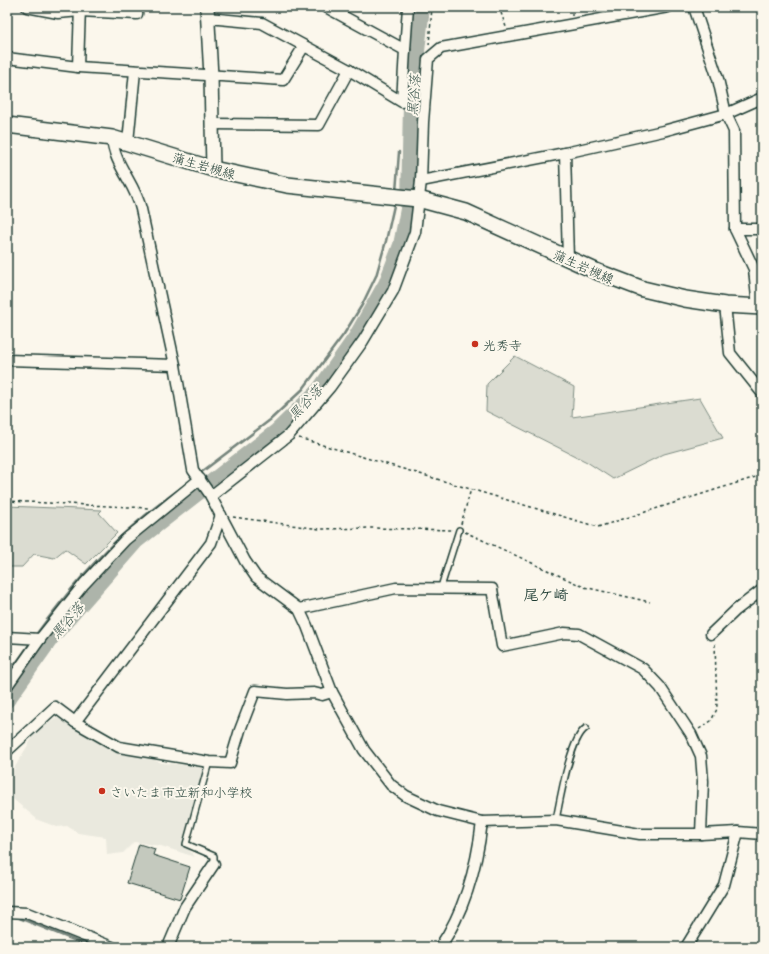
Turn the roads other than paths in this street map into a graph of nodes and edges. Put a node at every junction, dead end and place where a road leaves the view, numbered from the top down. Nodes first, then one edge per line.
1 (27, 7) edge
2 (138, 7) edge
3 (326, 7) edge
4 (408, 7) edge
5 (668, 7) edge
6 (694, 7) edge
7 (80, 9) edge
8 (208, 13) edge
9 (304, 46) junction
10 (405, 50) junction
11 (7, 58) edge
12 (78, 67) junction
13 (349, 70) junction
14 (135, 71) junction
15 (211, 76) junction
16 (762, 98) edge
17 (726, 114) junction
18 (213, 124) junction
19 (7, 125) edge
20 (112, 138) junction
21 (128, 142) junction
22 (565, 153) junction
23 (213, 169) junction
24 (421, 181) junction
25 (412, 198) junction
26 (735, 229) junction
27 (762, 229) edge
28 (568, 259) junction
29 (725, 305) junction
30 (760, 307) edge
31 (7, 360) edge
32 (175, 365) junction
33 (762, 393) edge
34 (201, 481) junction
35 (210, 494) junction
36 (221, 515) junction
37 (459, 530) road end
38 (441, 587) junction
39 (762, 590) edge
40 (299, 609) junction
41 (711, 634) road end
42 (7, 637) edge
43 (40, 639) junction
44 (7, 686) edge
45 (332, 692) junction
46 (75, 722) junction
47 (586, 728) dead end
48 (7, 751) edge
49 (209, 762) junction
50 (556, 820) junction
51 (482, 822) junction
52 (738, 832) junction
53 (701, 834) junction
54 (762, 834) edge
55 (214, 864) joint
56 (7, 912) edge
57 (112, 947) edge
58 (168, 947) edge
59 (440, 947) edge
60 (686, 947) edge

1 - 7 street
2 - 7 street
3 - 10 street
4 - 10 street
5 - 24 street
6 - 17 street
7 - 12 street
8 - 9 street
8 - 15 street
9 - 13 street
9 - 15 street
10 - 13 street
11 - 12 street
12 - 14 street
13 - 18 street
14 - 15 street
14 - 21 street
15 - 18 street
16 - 17 street
17 - 22 street
17 - 26 street
18 - 23 street
19 - 20 main road, 蒲生岩槻線
20 - 21 main road, 蒲生岩槻線
20 - 32 street
21 - 23 main road, 蒲生岩槻線
22 - 24 street
22 - 28 street
23 - 25 main road, 蒲生岩槻線
24 - 25 street
25 - 28 main road, 蒲生岩槻線
25 - 35 street
26 - 27 street
26 - 30 street
28 - 29 main road, 蒲生岩槻線
29 - 30 main road, 蒲生岩槻線
29 - 33 street
31 - 32 street
32 - 34 street
34 - 35 street
34 - 43 street
35 - 36 street
36 - 40 street
36 - 46 street
37 - 38 lane
38 - 40 street
38 - 53 street
39 - 41 street
40 - 45 street
42 - 43 street
43 - 44 street
45 - 49 street
45 - 51 street
46 - 48 street
46 - 49 street
47 - 50 lane
49 - 55 lane
50 - 51 street
50 - 53 street
51 - 59 street
52 - 53 street
52 - 54 street
52 - 60 street
55 - 58 street
56 - 57 street

